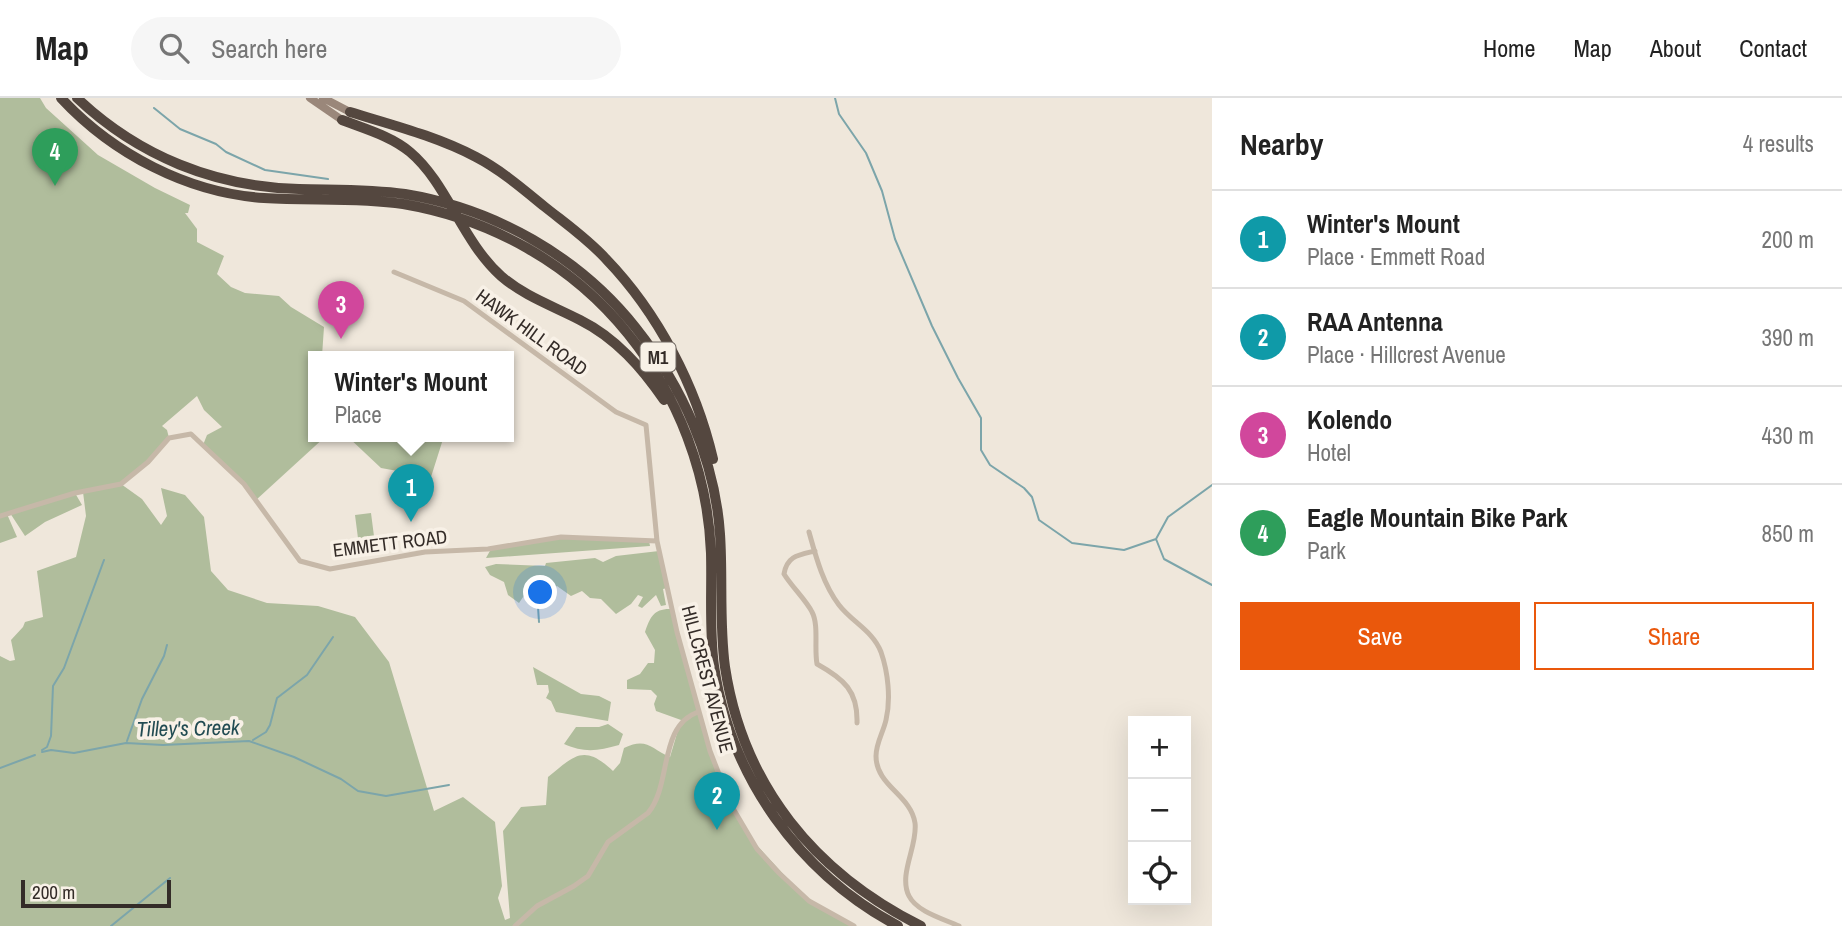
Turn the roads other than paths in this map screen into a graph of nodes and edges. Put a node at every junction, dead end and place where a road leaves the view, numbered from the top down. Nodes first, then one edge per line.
1 (61, 98) edge
2 (77, 98) edge
3 (310, 98) edge
4 (323, 98) edge
5 (346, 116) junction
6 (394, 272) dead end
7 (646, 425) joint
8 (700, 475) junction
9 (0, 516) edge
10 (809, 532) dead end
11 (657, 541) junction
12 (815, 551) junction
13 (723, 636) junction
14 (698, 712) junction
15 (857, 723) dead end
16 (515, 926) edge
17 (855, 926) edge
18 (898, 926) edge
19 (921, 926) edge
20 (959, 926) edge

1 - 8 highway, M1
2 - 13 highway, M1
3 - 5 main road
4 - 5 main road
5 - 8 highway, M1
5 - 13 highway
6 - 7 street, HAWK HILL ROAD
7 - 11 street, HILLCREST AVENUE
8 - 18 highway, M1
9 - 11 street, EMMETT ROAD
10 - 12 street
11 - 14 street, HILLCREST AVENUE
12 - 15 street
12 - 20 street
13 - 19 highway, M1
14 - 16 street
14 - 17 street, HILLCREST AVENUE

